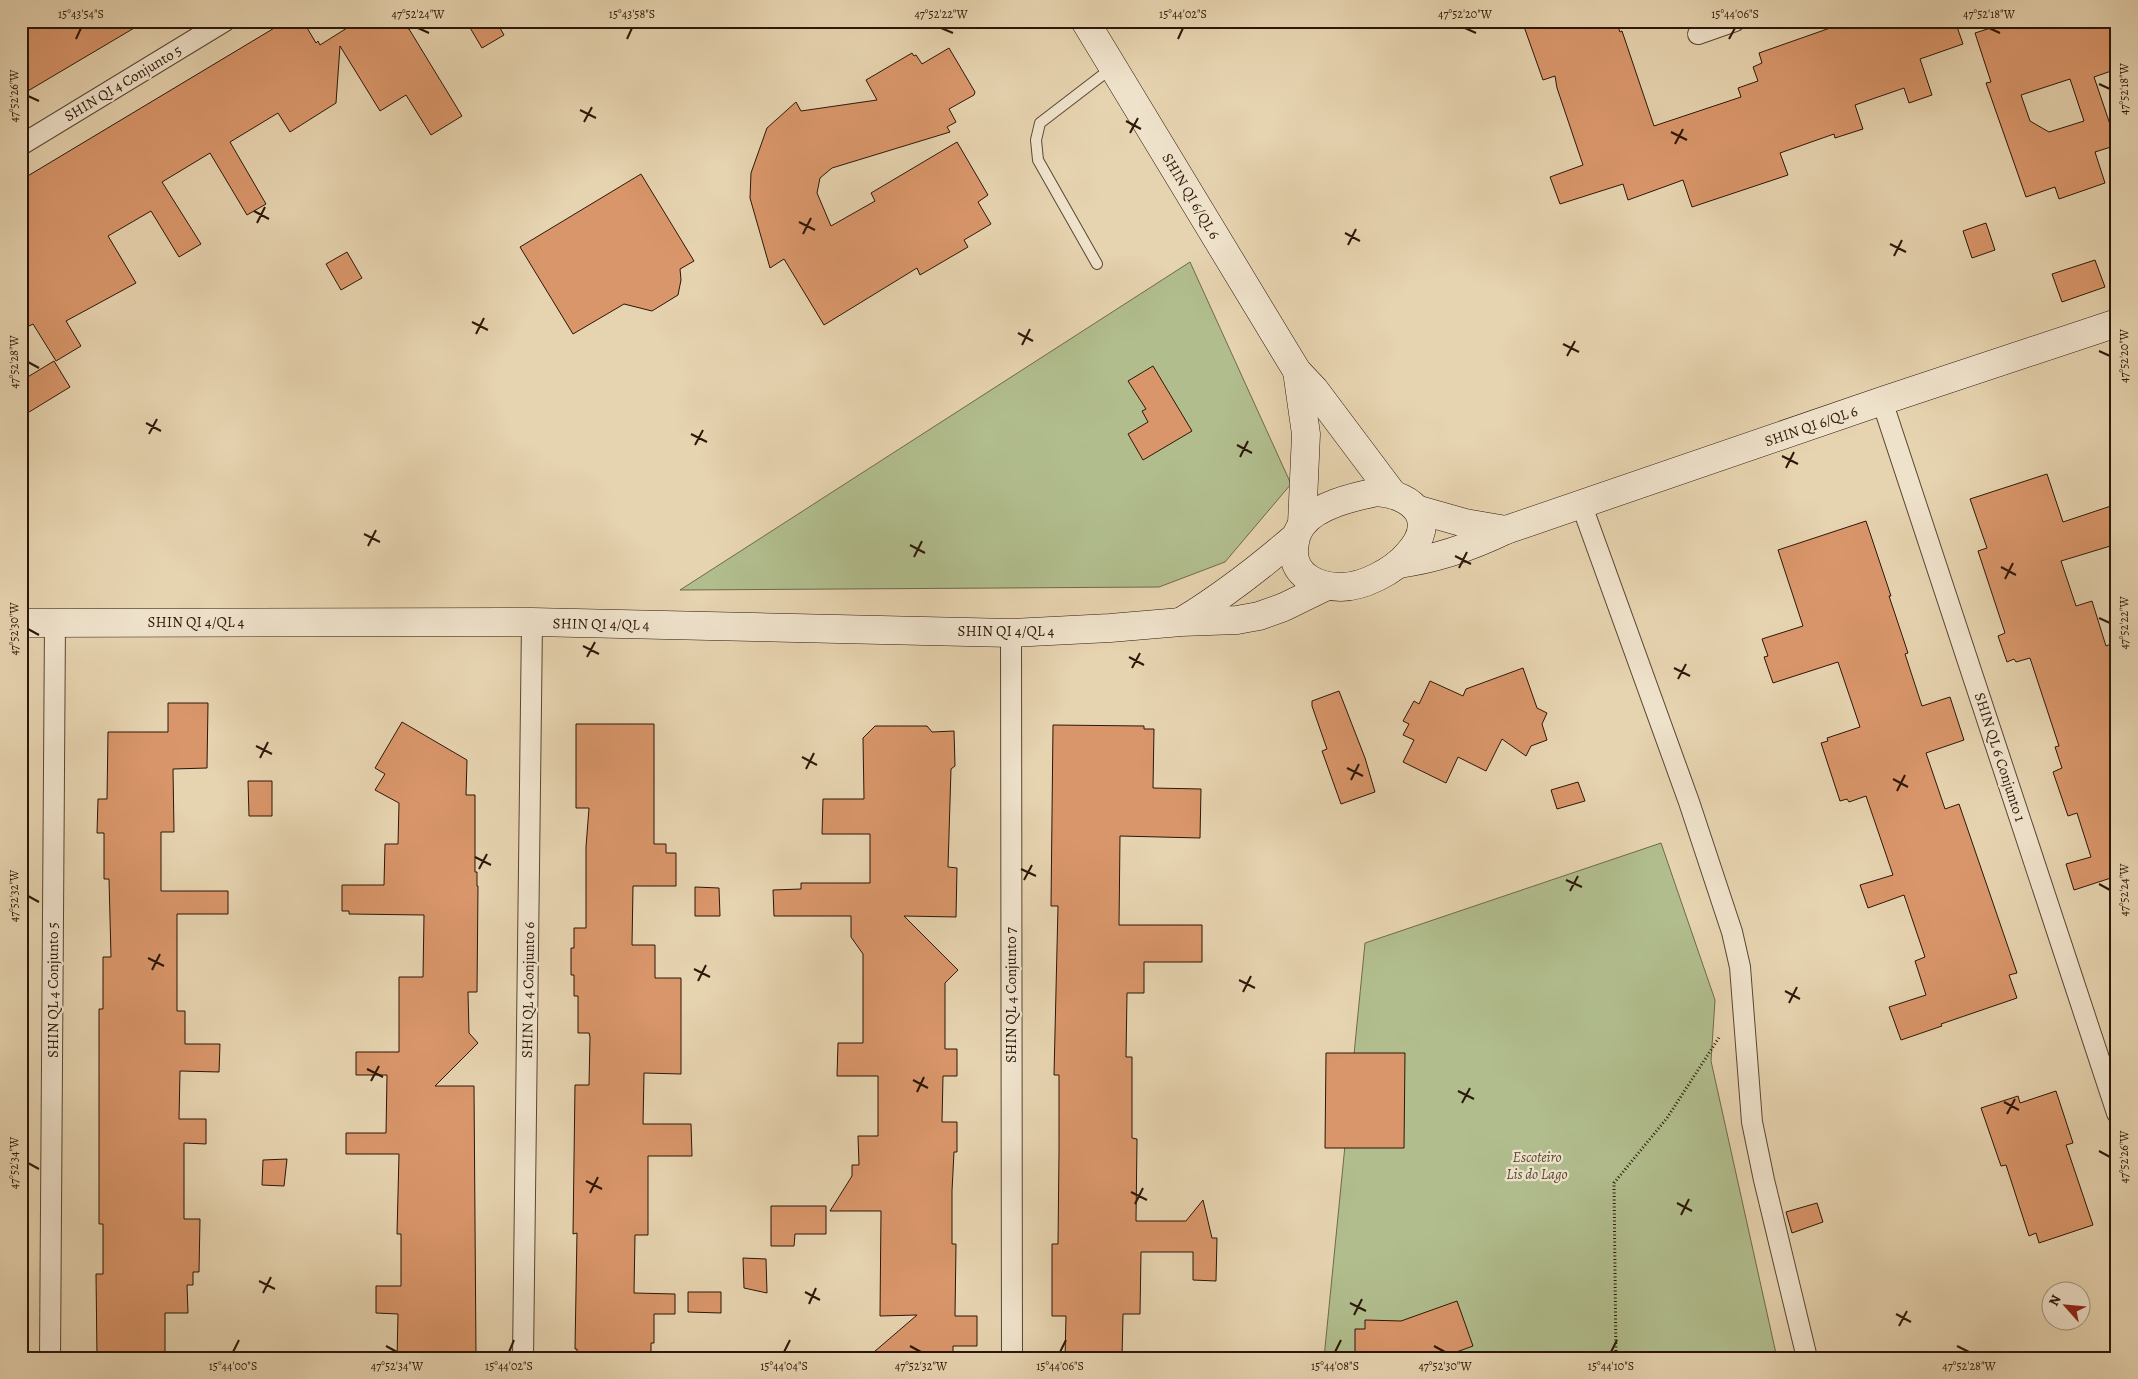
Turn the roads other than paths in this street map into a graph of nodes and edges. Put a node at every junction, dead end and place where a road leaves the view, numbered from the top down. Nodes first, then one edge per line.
1 (225, 21) edge
2 (1085, 21) edge
3 (1735, 21) edge
4 (1698, 34) dead end
5 (1113, 67) junction
6 (21, 145) edge
7 (1097, 264) dead end
8 (2117, 324) edge
9 (1297, 371) junction
10 (1882, 401) junction
11 (1392, 493) junction
12 (1582, 506) junction
13 (1419, 510) junction
14 (1298, 530) junction
15 (1506, 530) junction
16 (1398, 564) junction
17 (1327, 586) junction
18 (55, 622) junction
19 (532, 622) junction
20 (1181, 622) junction
21 (21, 623) edge
22 (1011, 633) junction
23 (2117, 1113) edge
24 (50, 1358) edge
25 (523, 1358) edge
26 (1012, 1358) edge
27 (1807, 1358) edge

1 - 6 street, SHIN QI 4 Conjunto 5
2 - 5 street, SHIN QI 6/QL 6
3 - 4 street
5 - 7 lane
5 - 9 street, SHIN QI 6/QL 6
8 - 10 street, SHIN QI 6/QL 6
9 - 11 street, SHIN QI 6/QL 6
9 - 14 street, SHIN QI 6/QL 6
10 - 12 street, SHIN QI 6/QL 6
10 - 23 street, SHIN QL 6 Conjunto 1
11 - 13 street
11 - 14 street
12 - 15 street, SHIN QI 6/QL 6
12 - 27 street
13 - 15 street, SHIN QI 6/QL 6
13 - 16 street
14 - 17 street
14 - 20 street, SHIN QI 4/QL 4
15 - 16 street, SHIN QI 6/QL 6
16 - 17 street
17 - 20 street, SHIN QI 4/QL 4
18 - 19 street, SHIN QI 4/QL 4
18 - 21 street, SHIN QI 4/QL 4
18 - 24 street, SHIN QL 4 Conjunto 5
19 - 22 street, SHIN QI 4/QL 4
19 - 25 street, SHIN QL 4 Conjunto 6
20 - 22 street, SHIN QI 4/QL 4
22 - 26 street, SHIN QL 4 Conjunto 7

